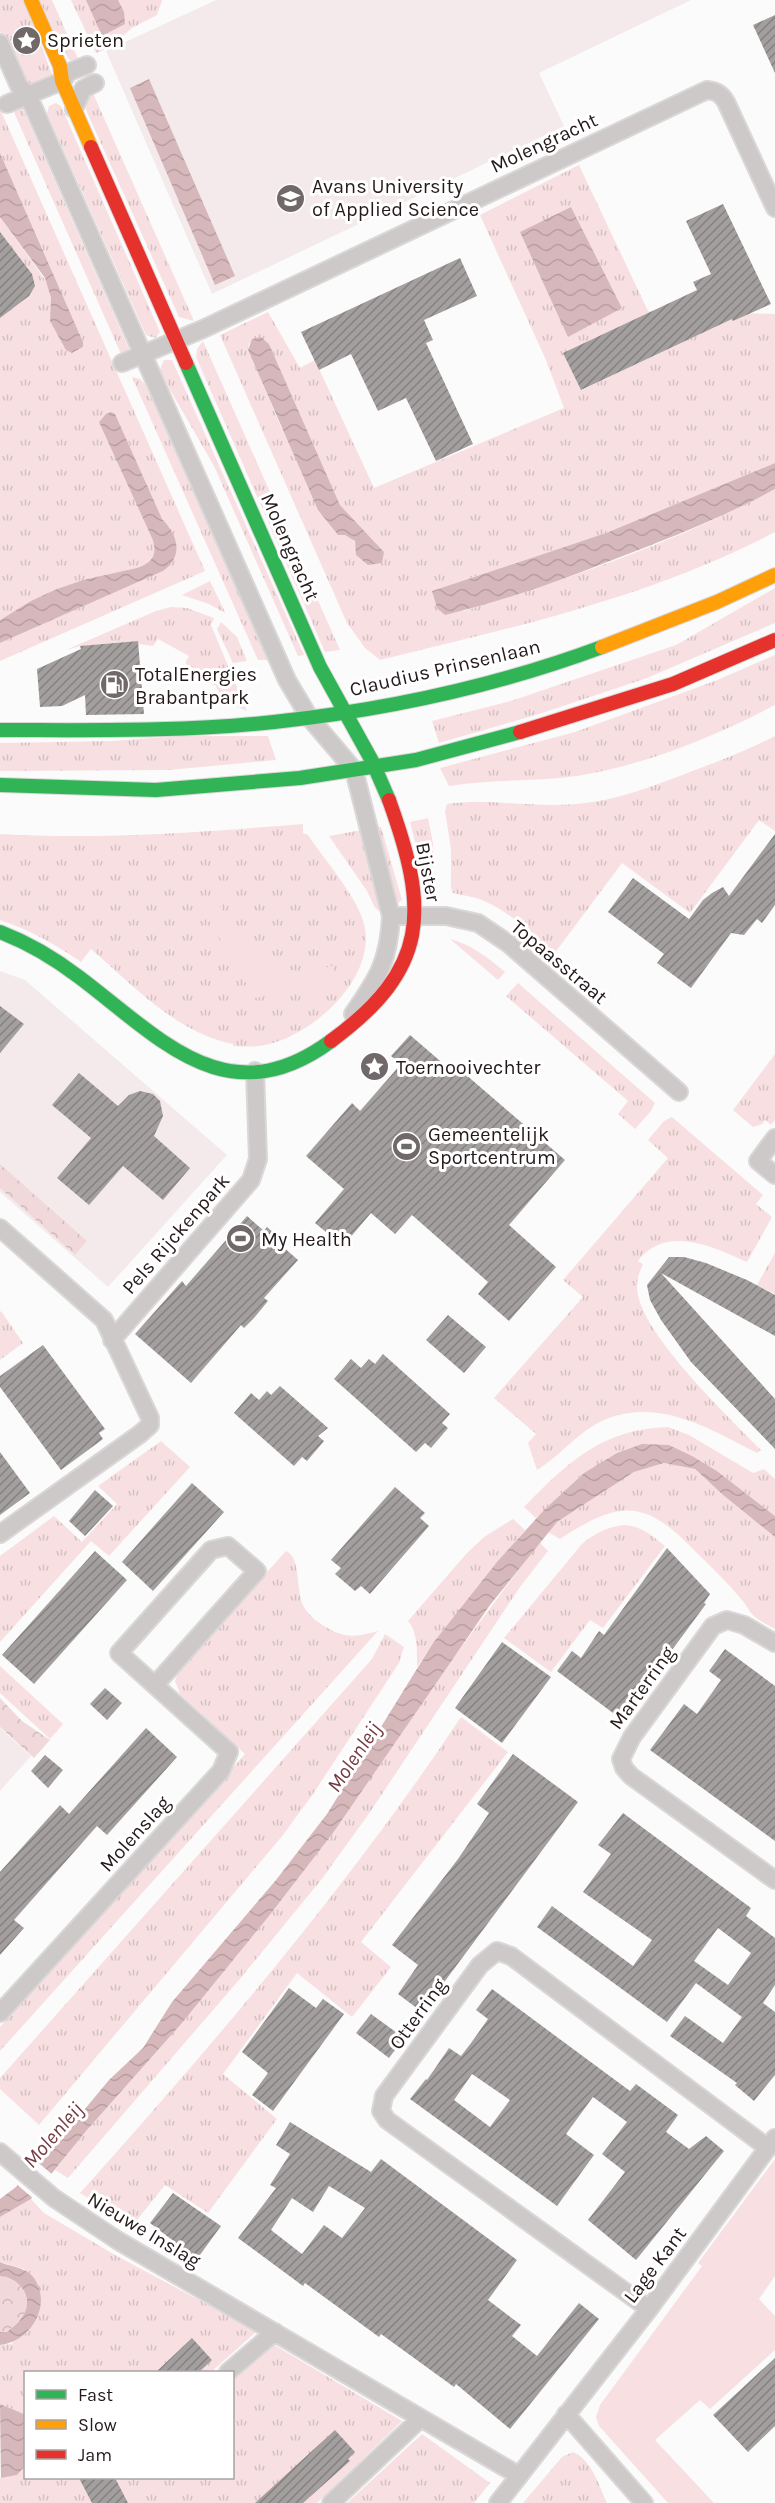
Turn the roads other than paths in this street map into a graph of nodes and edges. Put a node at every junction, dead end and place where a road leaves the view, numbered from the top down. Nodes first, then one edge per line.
1 (31, 0) edge
2 (0, 43) edge
3 (64, 73) junction
4 (28, 95) junction
5 (7, 104) dead end
6 (74, 109) junction
7 (775, 208) edge
8 (175, 340) junction
9 (143, 354) junction
10 (122, 363) dead end
11 (775, 575) edge
12 (775, 640) edge
13 (343, 712) junction
14 (309, 717) junction
15 (0, 730) edge
16 (375, 766) junction
17 (354, 770) junction
18 (0, 785) edge
19 (415, 915) junction
20 (391, 916) junction
21 (0, 932) edge
22 (339, 1035) junction
23 (255, 1071) junction
24 (679, 1092) dead end
25 (775, 1138) edge
26 (775, 1175) edge
27 (0, 1228) edge
28 (112, 1340) junction
29 (0, 1534) edge
30 (775, 1643) edge
31 (155, 1685) junction
32 (775, 1880) edge
33 (0, 2013) edge
34 (771, 2143) edge
35 (0, 2152) edge
36 (649, 2309) junction
37 (275, 2332) junction
38 (230, 2371) edge
39 (566, 2414) junction
40 (420, 2419) junction
41 (518, 2475) junction
42 (331, 2503) edge
43 (498, 2503) edge
44 (644, 2503) edge

1 - 3 main road, Molengracht
2 - 4 street
3 - 4 street
3 - 6 main road, Molengracht
3 - 6 street
4 - 5 street
4 - 9 street
6 - 8 main road, Molengracht
7 - 8 street, Molengracht
8 - 9 street, Molengracht
8 - 13 main road, Molengracht
9 - 10 street, Molengracht
9 - 14 street
11 - 13 main road, Claudius Prinsenlaan
12 - 16 main road
13 - 14 main road, Claudius Prinsenlaan
13 - 16 main road, Molengracht
14 - 15 main road, Claudius Prinsenlaan
14 - 17 street
16 - 17 main road
16 - 19 main road, Bijster
17 - 18 main road
17 - 20 street, Bijster
19 - 20 street, Topaasstraat
19 - 22 main road, Bijster
19 - 24 street, Topaasstraat
20 - 22 street, Bijster
21 - 23 main road, Bijster
22 - 23 main road, Bijster
23 - 28 street, Pels Rijckenpark
25 - 26 street
27 - 28 street
28 - 29 street
30 - 32 street, Marterring
31 - 31 street, Molenslag
31 - 33 street, Molenslag
34 - 36 street, Lage Kant
34 - 36 street, Otterring
35 - 37 street, Nieuwe Inslag
36 - 39 street, Lage Kant
37 - 38 street
37 - 40 street, Nieuwe Inslag
39 - 41 street, Lage Kant
39 - 44 street
40 - 41 street, Nieuwe Inslag
40 - 42 street
41 - 43 street, Lage Kant

